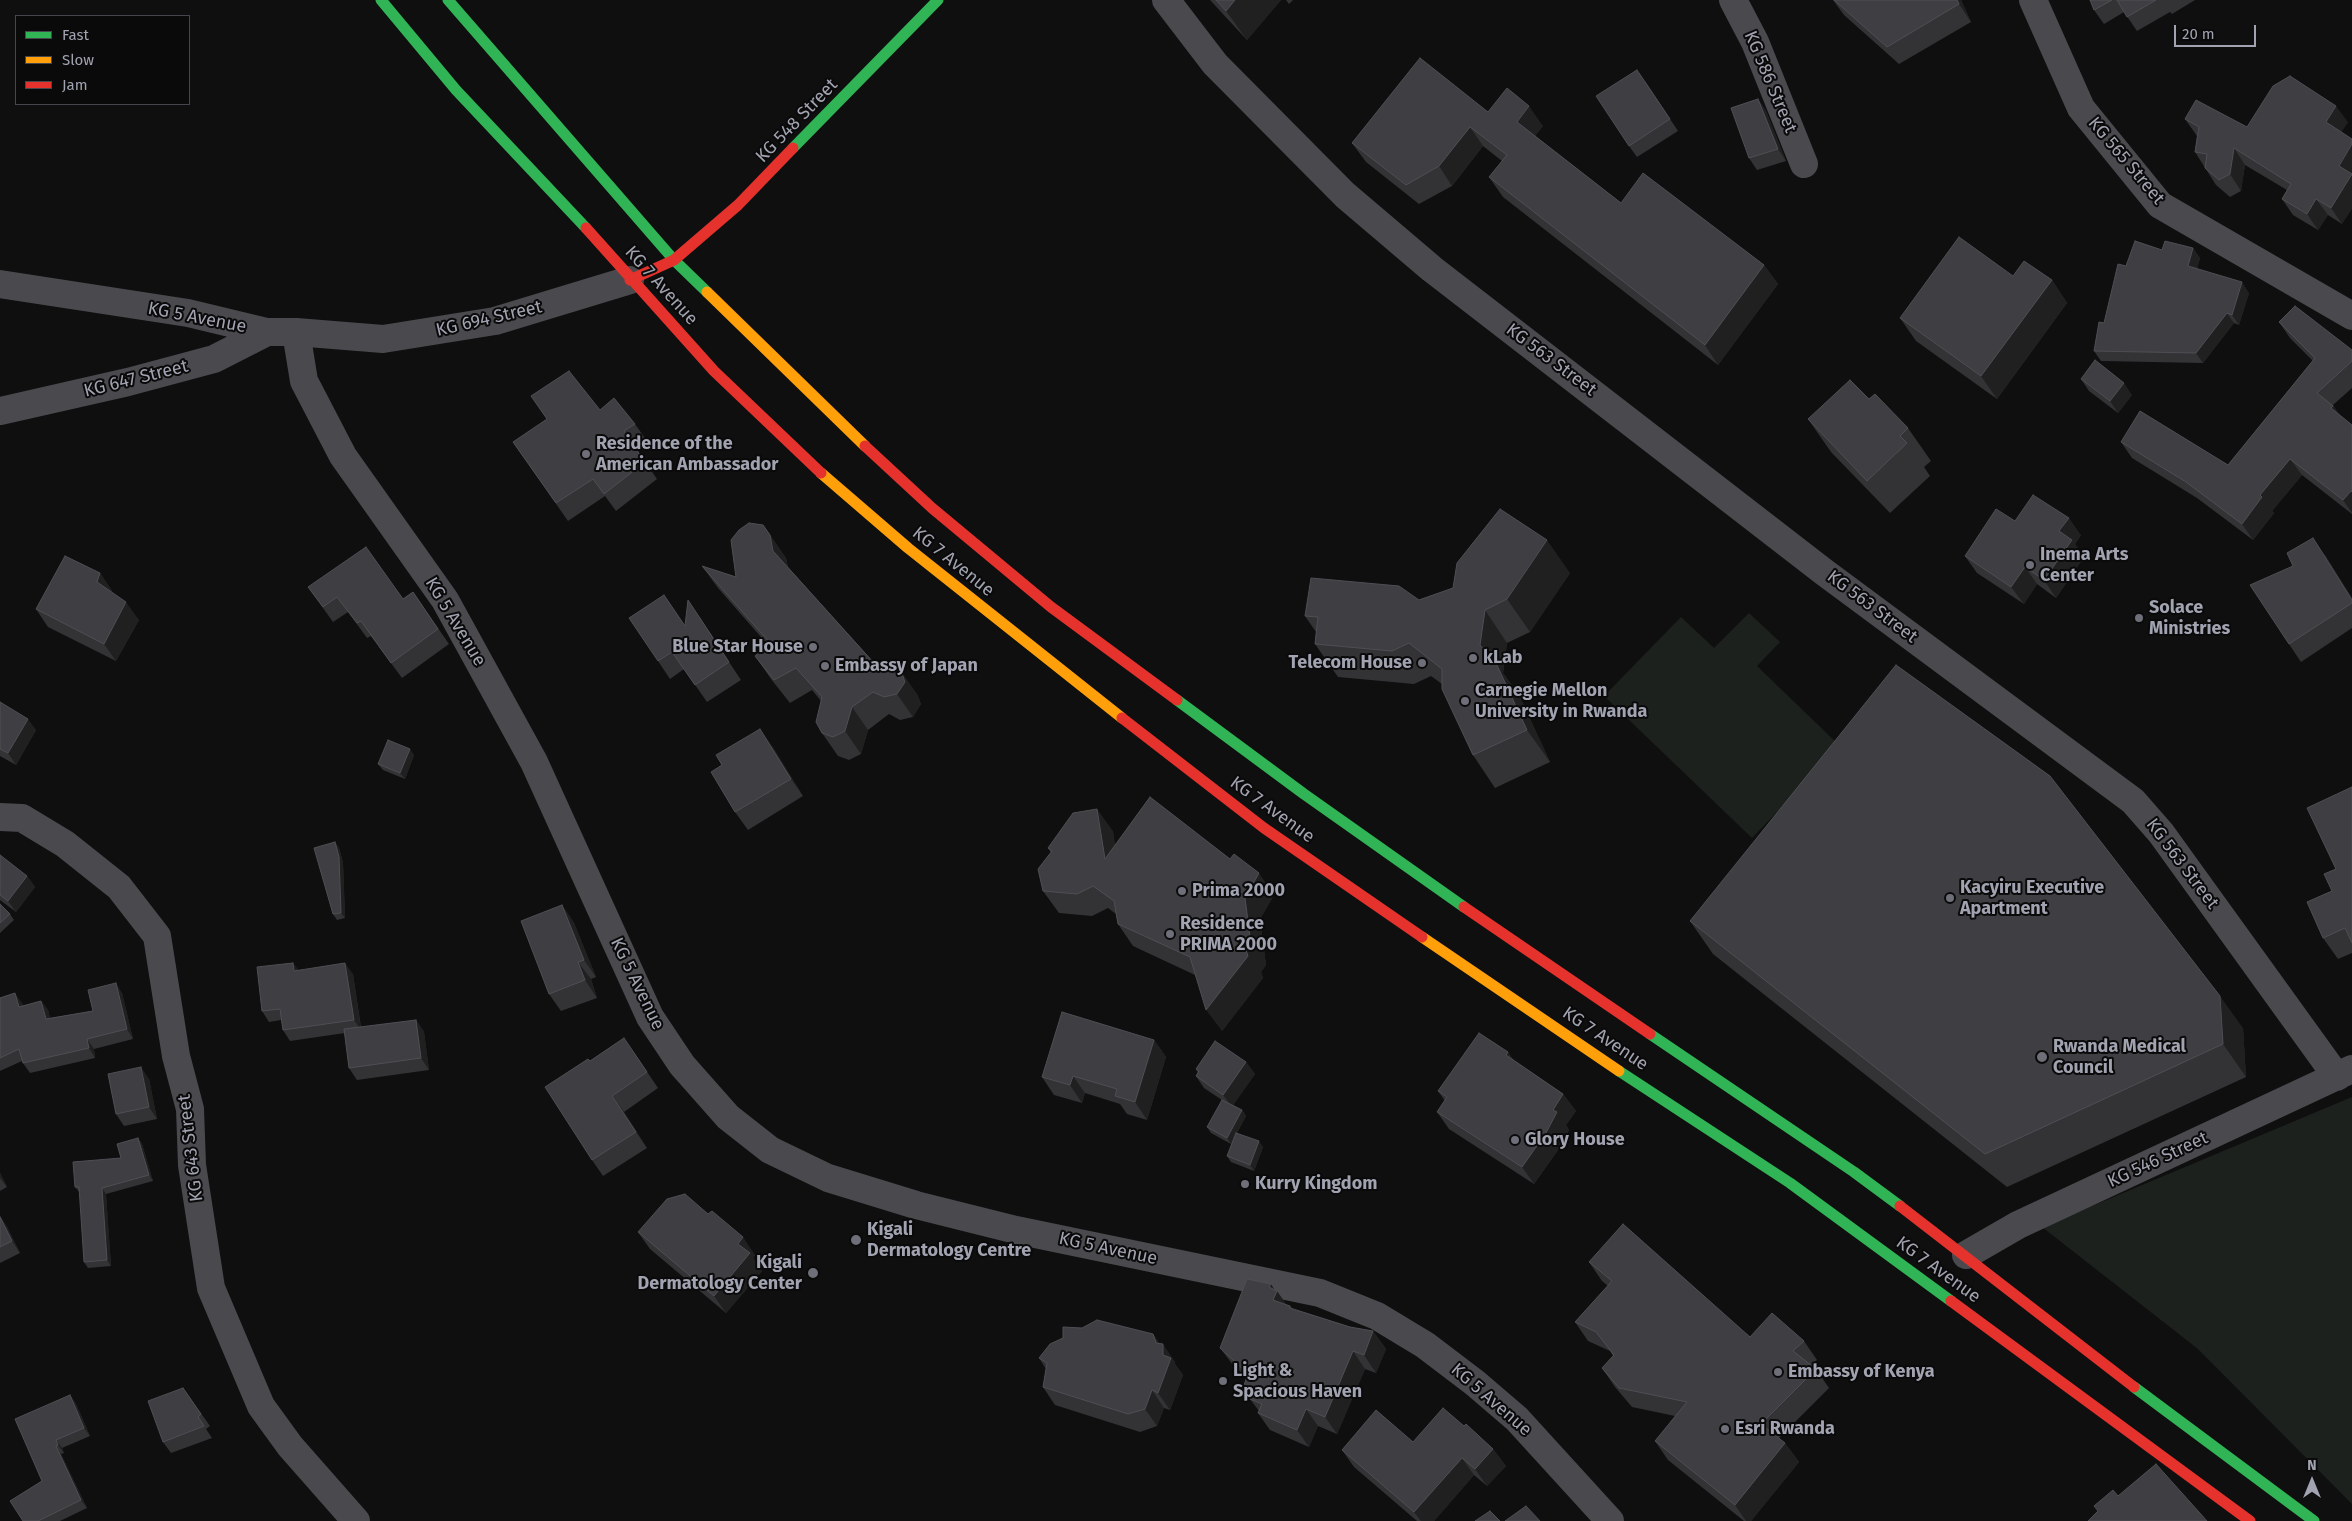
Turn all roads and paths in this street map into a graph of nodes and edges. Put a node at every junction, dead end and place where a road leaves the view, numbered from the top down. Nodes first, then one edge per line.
1 (381, 0) edge
2 (448, 0) edge
3 (938, 0) edge
4 (1166, 0) edge
5 (1733, 0) edge
6 (2034, 0) edge
7 (1804, 164) dead end
8 (674, 260) junction
9 (630, 280) junction
10 (0, 284) edge
11 (2352, 316) edge
12 (267, 332) junction
13 (296, 332) junction
14 (0, 411) edge
15 (0, 817) edge
16 (2344, 1073) edge
17 (1966, 1255) junction
18 (356, 1521) edge
19 (1610, 1521) edge
20 (2250, 1521) edge
21 (2314, 1521) edge

1 - 9 main road, KG 7 Avenue
2 - 8 main road, KG 7 Avenue
3 - 8 main road, KG 548 Street
4 - 16 street, KG 563 Street
5 - 7 street, KG 586 Street
6 - 11 street, KG 565 Street
8 - 9 main road, KG 694 Street
8 - 17 main road, KG 7 Avenue
9 - 13 street, KG 694 Street
9 - 20 main road, KG 7 Avenue
10 - 12 street, KG 5 Avenue
12 - 13 street, KG 5 Avenue
12 - 14 street, KG 647 Street
13 - 19 street, KG 5 Avenue
15 - 18 street, KG 643 Street
16 - 17 street, KG 546 Street
17 - 21 main road, KG 7 Avenue

